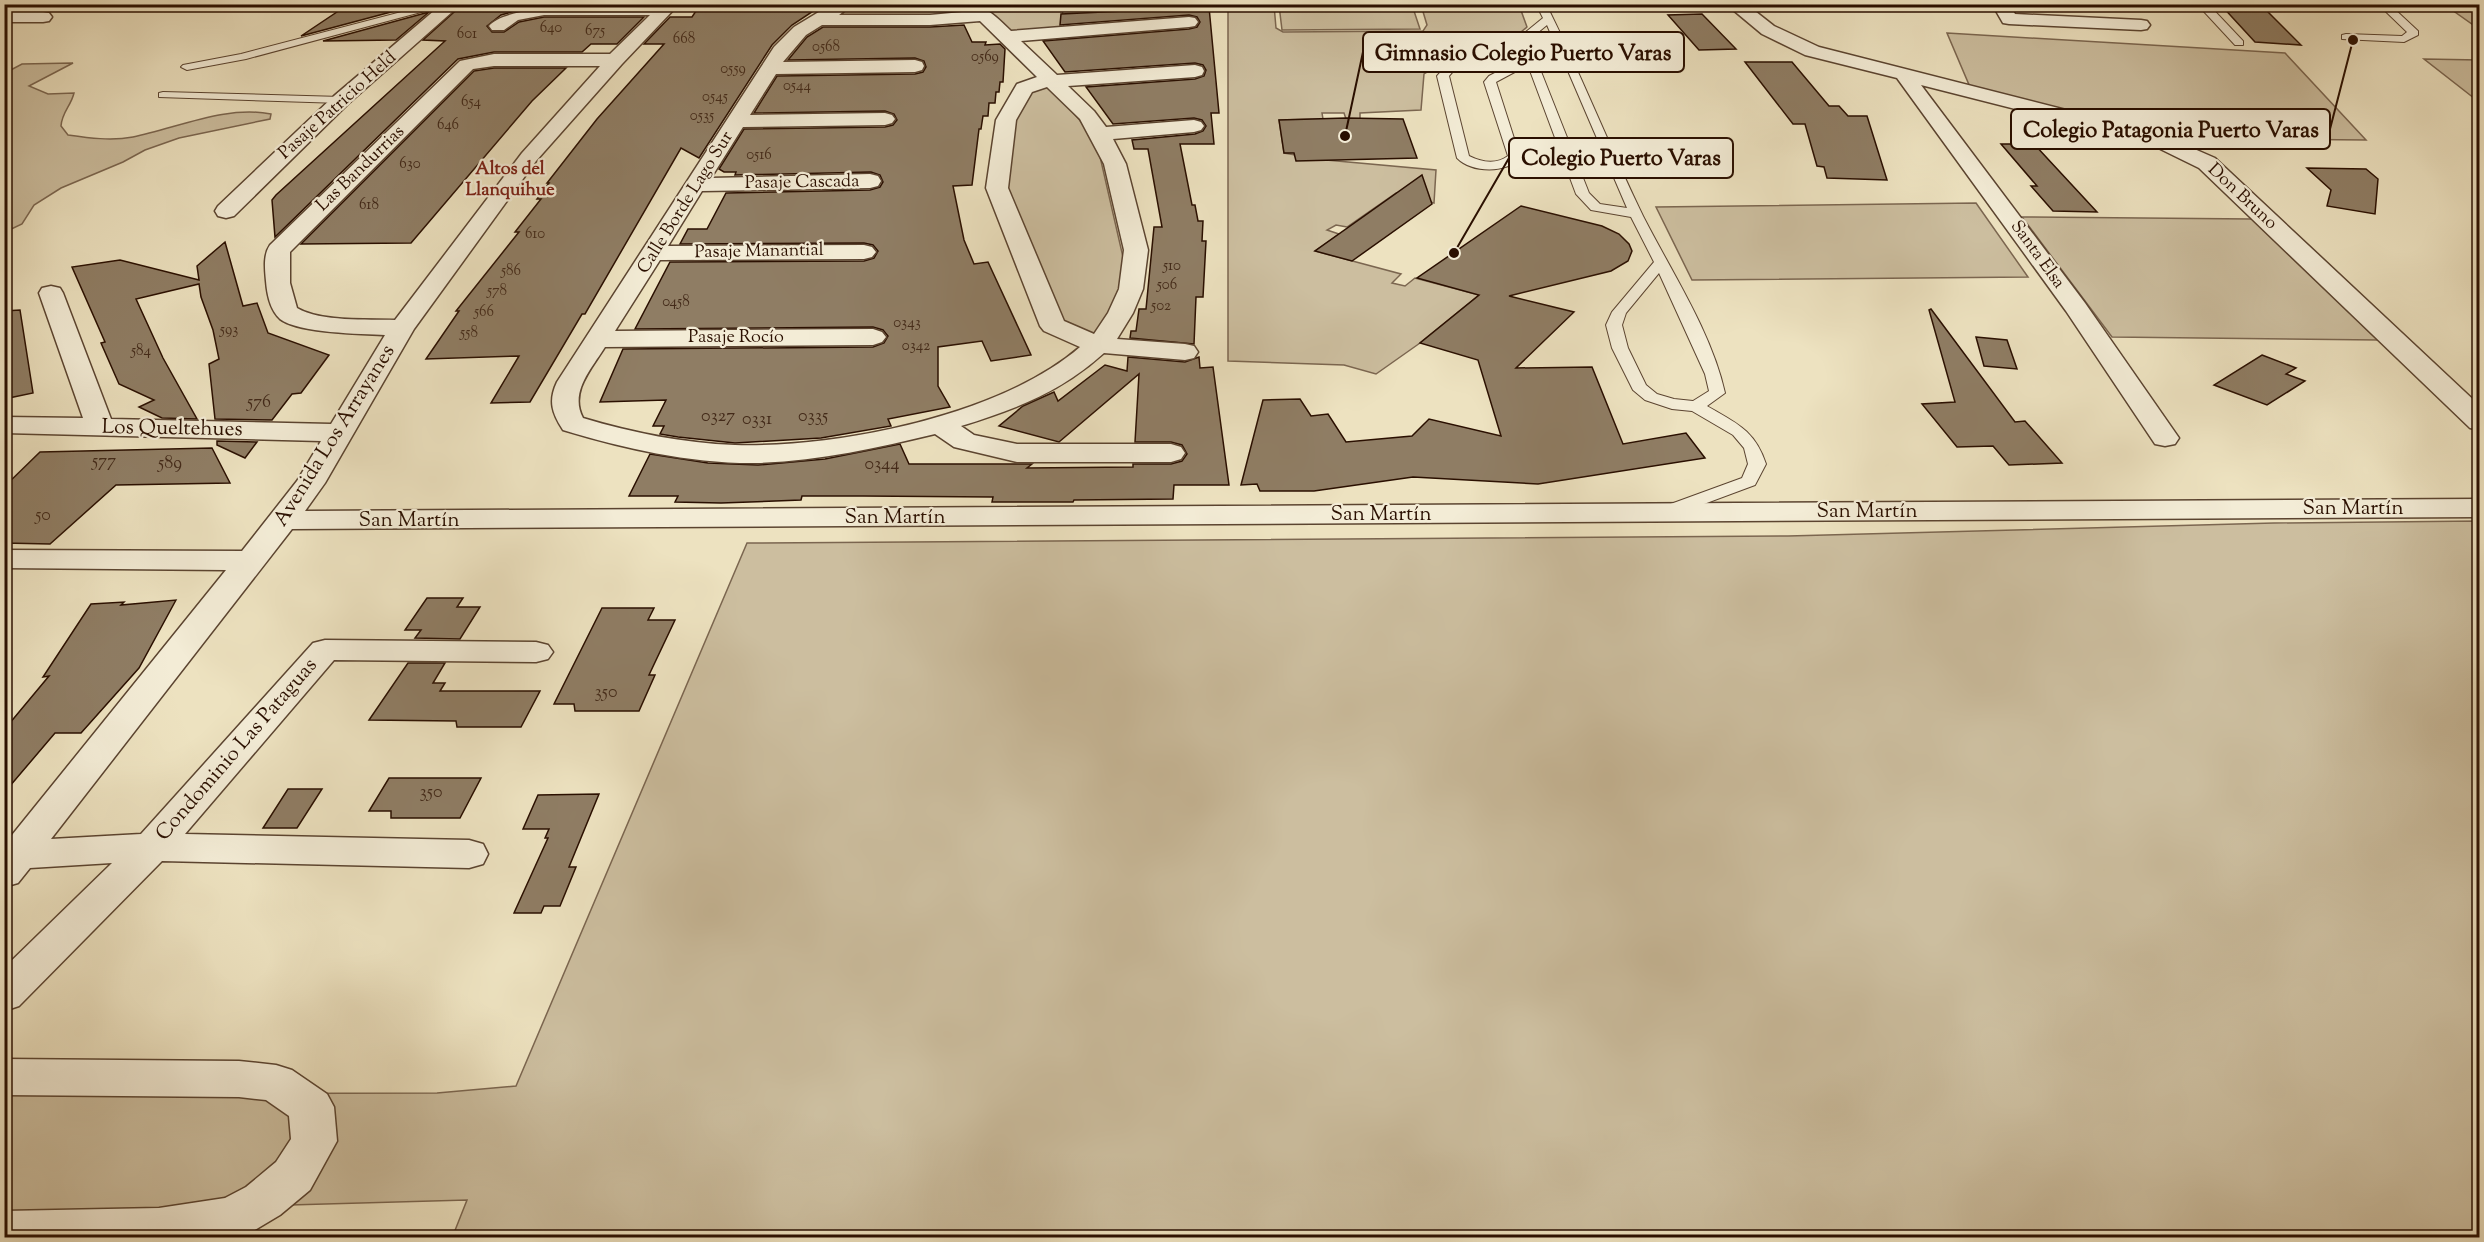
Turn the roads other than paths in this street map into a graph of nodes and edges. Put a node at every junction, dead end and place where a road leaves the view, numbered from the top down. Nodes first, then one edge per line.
1 (446, 4) edge
2 (453, 4) edge
3 (845, 4) edge
4 (959, 4) edge
5 (1541, 4) edge
6 (1734, 4) edge
7 (1754, 4) edge
8 (2125, 4) edge
9 (2202, 4) edge
10 (2383, 4) edge
11 (669, 7) edge
12 (2004, 12) edge
13 (984, 15) junction
14 (43, 17) dead end
15 (4, 18) edge
16 (1548, 19) junction
17 (819, 20) junction
18 (1190, 22) dead end
19 (498, 26) dead end
20 (1007, 37) junction
21 (2346, 37) dead end
22 (2239, 44) dead end
23 (1514, 49) junction
24 (1566, 56) junction
25 (615, 60) junction
26 (1528, 64) junction
27 (915, 66) dead end
28 (186, 67) dead end
29 (771, 68) junction
30 (1196, 71) dead end
31 (1905, 76) junction
32 (1053, 82) junction
33 (163, 95) dead end
34 (341, 100) junction
35 (885, 119) dead end
36 (738, 121) junction
37 (1194, 126) dead end
38 (1100, 134) junction
39 (870, 181) dead end
40 (697, 184) junction
41 (226, 211) dead end
42 (1636, 214) junction
43 (864, 252) dead end
44 (654, 253) junction
45 (1661, 262) junction
46 (51, 293) dead end
47 (402, 328) junction
48 (873, 337) dead end
49 (599, 339) junction
50 (1098, 345) junction
51 (1185, 352) dead end
52 (1696, 406) junction
53 (2480, 422) edge
54 (4, 424) edge
55 (939, 424) junction
56 (100, 428) junction
57 (340, 433) junction
58 (2165, 438) dead end
59 (1171, 453) dead end
60 (2480, 508) edge
61 (1662, 513) junction
62 (283, 520) junction
63 (4, 559) edge
64 (251, 561) junction
65 (536, 652) dead end
66 (152, 847) junction
67 (469, 854) dead end
68 (11, 864) edge
69 (4, 994) edge
70 (4, 1077) edge
71 (4, 1232) edge

1 - 28 lane
2 - 34 street, Pasaje Patricio Held
3 - 17 street, Calle Borde Lago Sur
4 - 13 street
5 - 16 lane
6 - 31 street
7 - 31 street
8 - 12 street
9 - 22 lane
10 - 21 lane
11 - 19 street
11 - 25 street, Avenida Los Arrayanes
13 - 17 street
13 - 20 street
14 - 15 street
16 - 23 lane
16 - 24 lane
17 - 29 street, Calle Borde Lago Sur
18 - 20 street
20 - 32 street
23 - 24 lane
23 - 26 lane
23 - 26 lane
24 - 26 lane
24 - 42 lane
25 - 47 street, Avenida Los Arrayanes
25 - 47 street, Las Bandurrias
26 - 42 lane
27 - 29 street
29 - 36 street, Calle Borde Lago Sur
30 - 32 street
31 - 53 street, Don Bruno
31 - 58 street, Santa Elsa
32 - 38 street
32 - 50 street
33 - 34 lane
34 - 41 street, Pasaje Patricio Held
35 - 36 street
36 - 40 street, Calle Borde Lago Sur
37 - 38 street
38 - 50 street
39 - 40 street, Pasaje Cascada
40 - 44 street, Calle Borde Lago Sur
42 - 45 lane
43 - 44 street, Pasaje Manantial
44 - 49 street, Calle Borde Lago Sur
45 - 52 lane
45 - 52 lane
46 - 56 street
47 - 57 street, Avenida Los Arrayanes
48 - 49 street, Pasaje Rocío
49 - 55 street, Calle Borde Lago Sur
50 - 51 street
50 - 55 street
52 - 61 lane
54 - 56 street, Los Queltehues
55 - 59 street
56 - 57 street, Los Queltehues
57 - 62 street, Avenida Los Arrayanes
60 - 61 street, San Martín
61 - 62 street, San Martín
62 - 64 street, Avenida Los Arrayanes
63 - 64 street
64 - 68 street, Avenida Los Arrayanes
65 - 66 street, Condominio Las Pataguas
66 - 67 street, Condominio Las Pataguas
66 - 68 street, Condominio Las Pataguas
66 - 69 street, Condominio Las Pataguas
70 - 71 street

